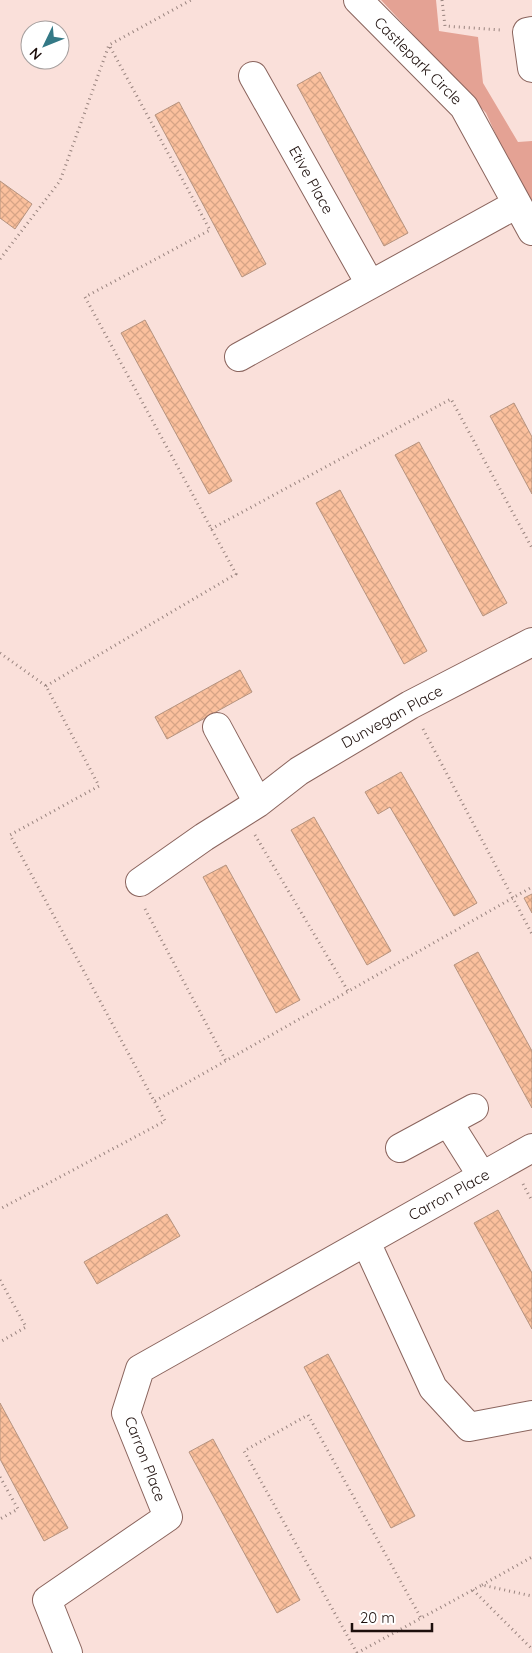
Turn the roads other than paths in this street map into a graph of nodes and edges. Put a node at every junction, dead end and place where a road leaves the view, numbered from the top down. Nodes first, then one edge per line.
1 (358, 0) edge
2 (529, 31) edge
3 (532, 68) edge
4 (252, 76) dead end
5 (517, 204) junction
6 (532, 231) edge
7 (370, 284) junction
8 (239, 357) dead end
9 (532, 642) edge
10 (217, 727) dead end
11 (250, 808) junction
12 (140, 882) road end
13 (474, 1108) dead end
14 (448, 1122) junction
15 (400, 1148) dead end
16 (532, 1148) edge
17 (482, 1176) junction
18 (366, 1242) junction
19 (532, 1415) edge
20 (68, 1653) edge

1 - 5 street, Castlepark Circle
2 - 3 street
4 - 7 street, Etive Place
5 - 6 street, Castlepark Circle
5 - 7 street
7 - 8 street
9 - 11 street, Dunvegan Place
10 - 11 street
11 - 12 street, Dunvegan Place
13 - 14 street
14 - 15 street
14 - 17 street
16 - 17 street, Carron Place
17 - 18 street, Carron Place
18 - 19 street
18 - 20 street, Carron Place

